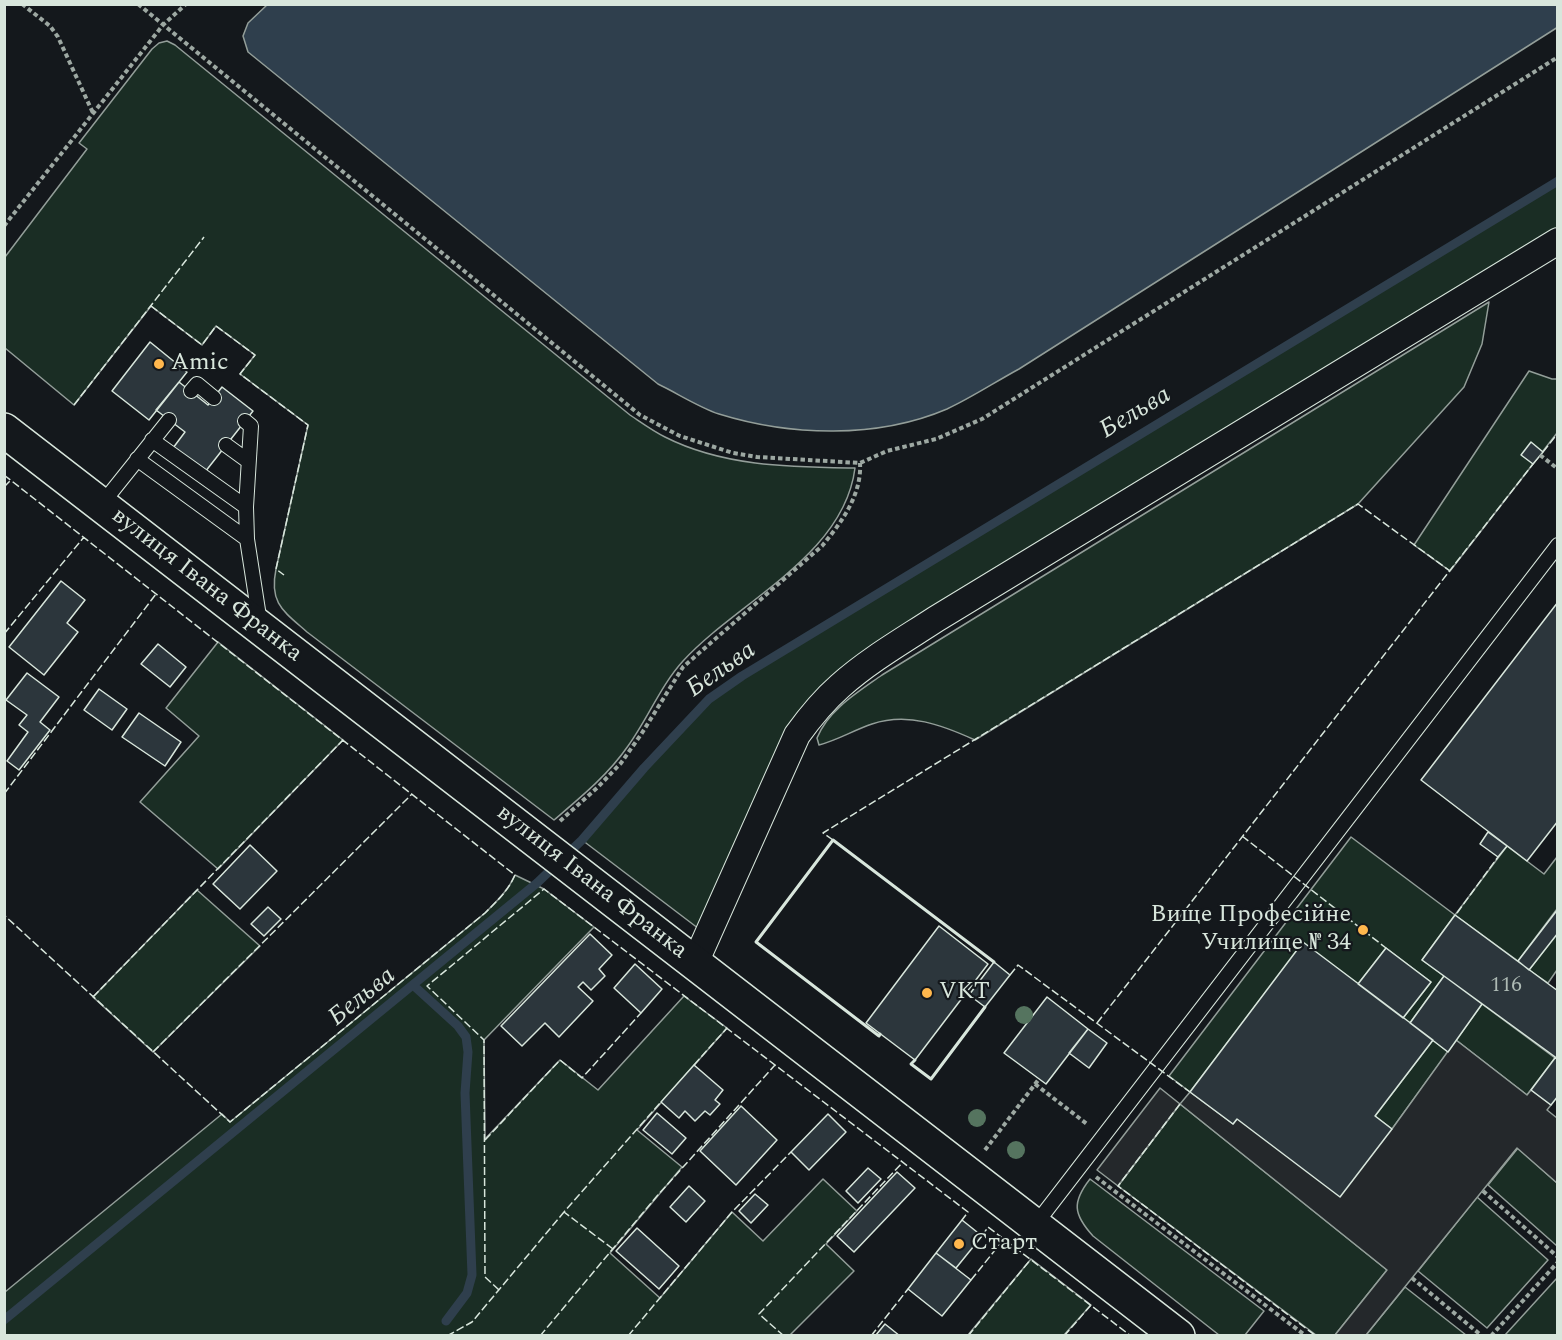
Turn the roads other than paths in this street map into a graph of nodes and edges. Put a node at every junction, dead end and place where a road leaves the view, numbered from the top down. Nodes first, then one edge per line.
1 (1557, 242) edge
2 (191, 392) dead end
3 (214, 398) dead end
4 (169, 420) dead end
5 (245, 421) dead end
6 (4, 430) edge
7 (152, 440) junction
8 (226, 445) dead end
9 (137, 459) junction
10 (248, 461) junction
11 (101, 505) junction
12 (246, 507) junction
13 (247, 539) junction
14 (1557, 545) edge
15 (261, 628) junction
16 (695, 963) junction
17 (1035, 1225) junction
18 (1178, 1335) edge

1 - 16 street
2 - 3 lane
4 - 7 lane
5 - 10 lane
6 - 11 main road, вулиця Івана Франка
7 - 9 lane
7 - 12 lane
8 - 10 lane
9 - 11 lane
9 - 13 lane
10 - 12 lane
11 - 15 main road, вулиця Івана Франка
12 - 13 lane
13 - 15 lane
14 - 17 lane
15 - 16 main road, вулиця Івана Франка
16 - 17 main road, вулиця Івана Франка
17 - 18 main road, вулиця Івана Франка

